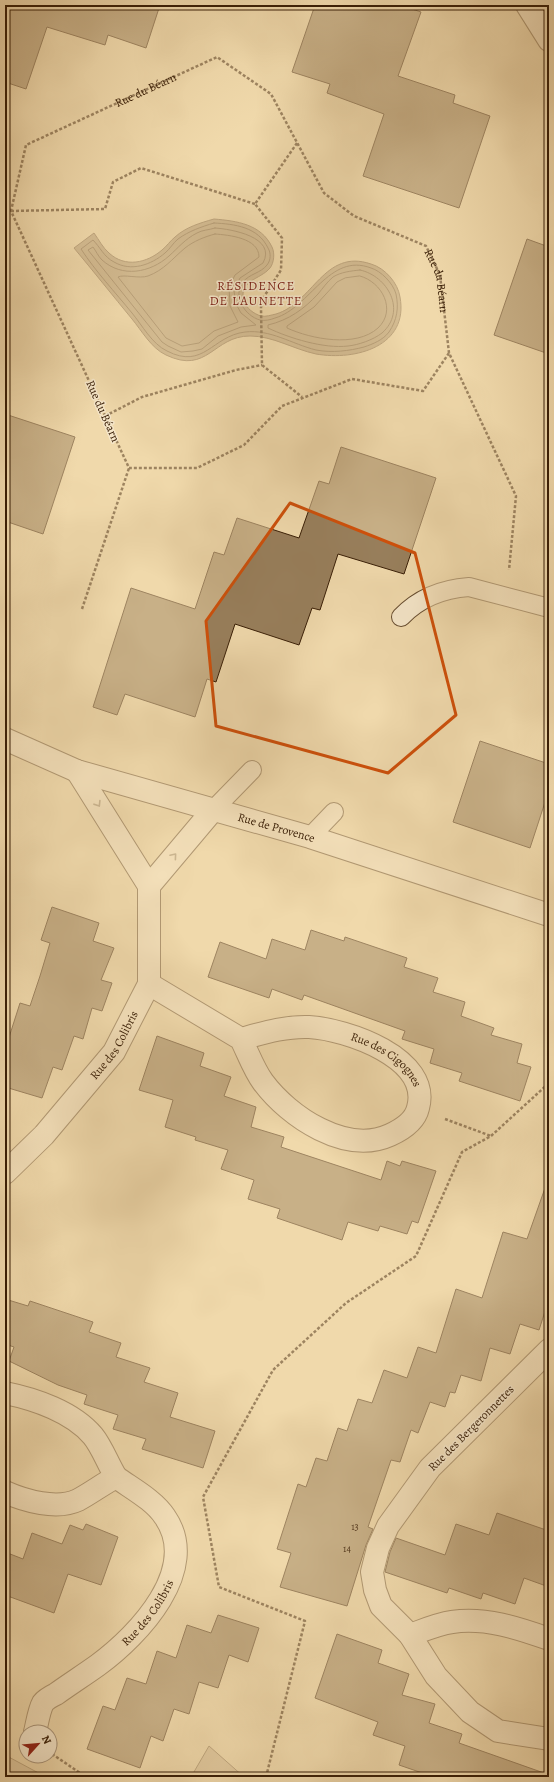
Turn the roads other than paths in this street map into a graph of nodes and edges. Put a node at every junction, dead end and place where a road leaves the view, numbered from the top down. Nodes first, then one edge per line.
1 (527, 5) edge
2 (549, 40) edge
3 (549, 608) edge
4 (401, 617) dead end
5 (5, 739) edge
6 (252, 770) dead end
7 (77, 771) junction
8 (213, 810) junction
9 (334, 812) dead end
10 (310, 837) junction
11 (149, 886) junction
12 (549, 914) edge
13 (149, 984) junction
14 (241, 1039) junction
15 (5, 1173) edge
16 (549, 1350) edge
17 (5, 1393) edge
18 (116, 1477) junction
19 (5, 1492) edge
20 (410, 1635) junction
21 (549, 1639) edge
22 (37, 1724) edge
23 (549, 1739) edge

1 - 2 street
3 - 4 lane
5 - 7 street, Rue de Provence
6 - 8 lane
7 - 8 street, Rue de Provence
7 -> 11 street
8 - 10 street, Rue de Provence
11 -> 8 street
9 - 10 lane
10 - 12 street, Rue de Provence
11 - 13 street, Rue des Colibris
13 - 14 street
13 - 15 street, Rue des Colibris
14 - 14 street, Rue des Cigognes
16 - 20 street, Rue des Bergeronnettes
17 - 18 street, Rue des Colibris
18 - 19 street
18 - 22 street, Rue des Colibris
20 - 21 street
20 - 23 street, Rue des Bergeronnettes

